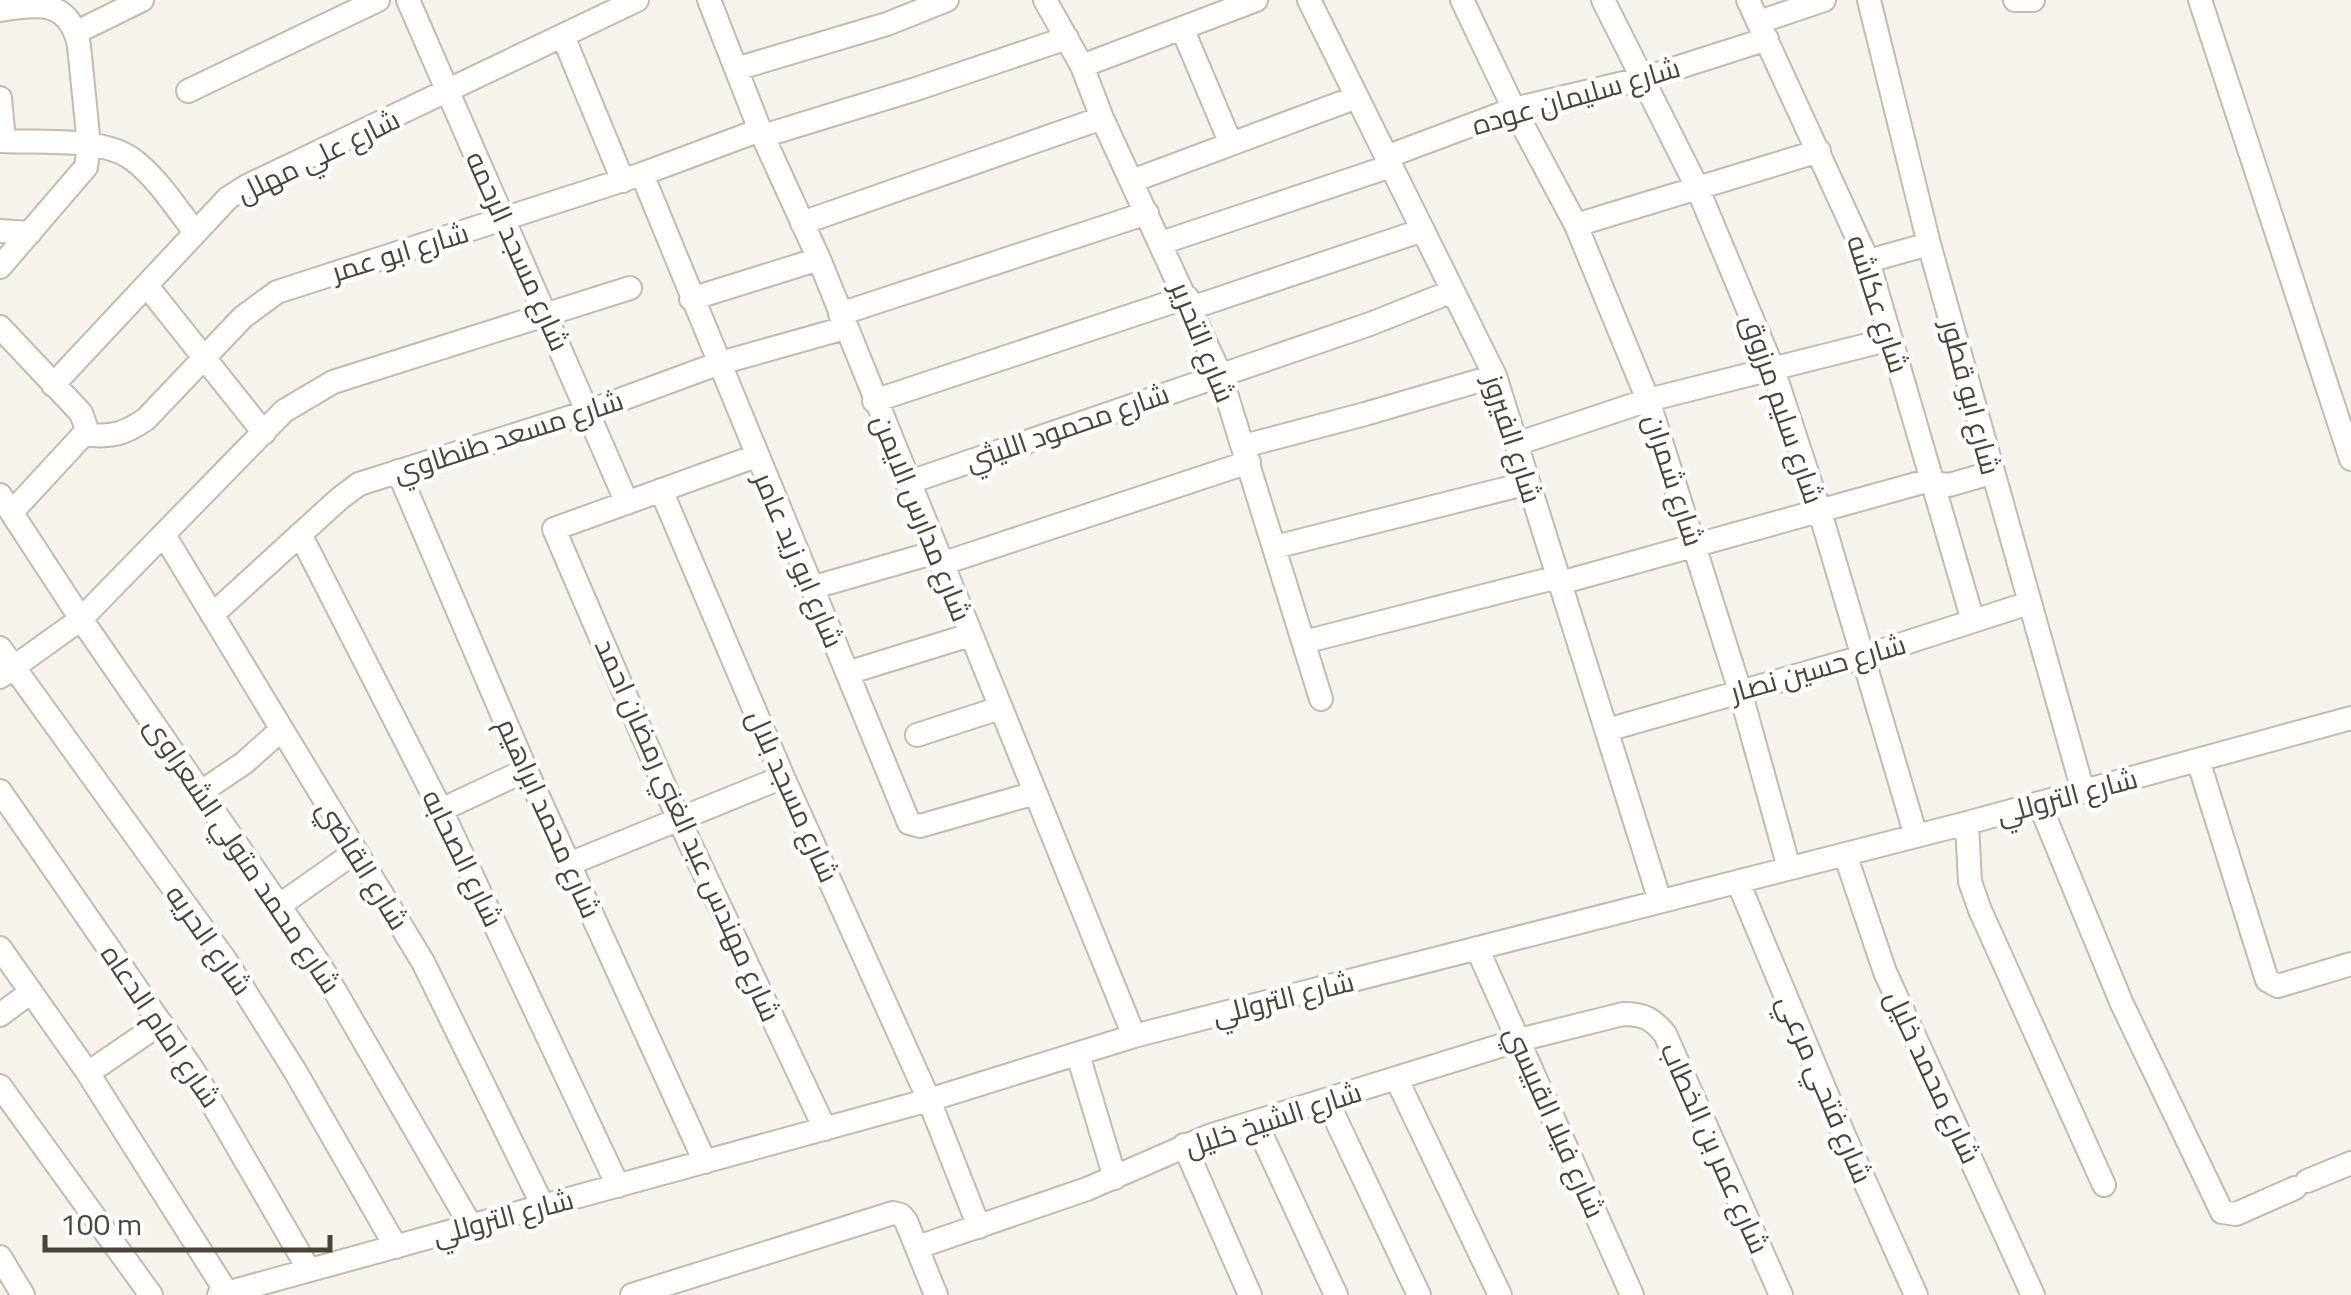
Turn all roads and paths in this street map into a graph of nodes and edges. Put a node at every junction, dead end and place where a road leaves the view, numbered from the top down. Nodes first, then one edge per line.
1 (142, 0) edge
2 (378, 0) edge
3 (408, 0) edge
4 (637, 0) edge
5 (710, 0) edge
6 (947, 0) edge
7 (1044, 0) edge
8 (1256, 0) edge
9 (1309, 0) edge
10 (1462, 0) edge
11 (1603, 0) edge
12 (1748, 0) edge
13 (1824, 0) edge
14 (1869, 0) edge
15 (2016, 0) edge
16 (2033, 0) edge
17 (2200, 0) edge
18 (0, 10) edge
19 (1182, 28) junction
20 (1763, 30) junction
21 (77, 32) junction
22 (562, 36) junction
23 (1066, 38) junction
24 (1082, 66) junction
25 (736, 69) junction
26 (1646, 78) junction
27 (188, 92) dead end
28 (448, 92) junction
29 (1356, 97) junction
30 (0, 98) edge
31 (1514, 109) junction
32 (1102, 118) junction
33 (762, 133) junction
34 (2, 142) edge
35 (1232, 144) junction
36 (89, 145) junction
37 (1819, 150) junction
38 (1389, 162) junction
39 (632, 178) junction
40 (1132, 181) junction
41 (1697, 186) junction
42 (1146, 212) junction
43 (504, 220) junction
44 (802, 223) junction
45 (1576, 224) junction
46 (1423, 230) junction
47 (0, 231) edge
48 (194, 232) junction
49 (30, 233) junction
50 (1161, 243) junction
51 (1929, 244) junction
52 (818, 259) junction
53 (1868, 262) junction
54 (0, 267) edge
55 (148, 286) junction
56 (630, 288) dead end
57 (1453, 291) junction
58 (690, 299) junction
59 (1189, 302) junction
60 (545, 314) junction
61 (842, 321) junction
62 (0, 327) edge
63 (1891, 339) junction
64 (204, 358) junction
65 (718, 364) junction
66 (1774, 368) junction
67 (1220, 374) junction
68 (1495, 376) junction
69 (53, 385) junction
70 (1648, 400) junction
71 (874, 401) junction
72 (588, 412) junction
73 (264, 433) junction
74 (84, 434) junction
75 (1516, 444) junction
76 (1246, 454) junction
77 (756, 456) junction
78 (2351, 458) edge
79 (398, 471) junction
80 (1991, 472) junction
81 (1932, 482) junction
82 (908, 483) junction
83 (1528, 483) junction
84 (662, 490) junction
85 (627, 503) junction
86 (6, 504) edge
87 (1820, 512) junction
88 (164, 534) junction
89 (300, 534) junction
90 (1275, 547) junction
91 (1695, 547) junction
92 (938, 558) junction
93 (1559, 580) junction
94 (811, 588) junction
95 (2029, 603) junction
96 (212, 614) junction
97 (81, 619) junction
98 (1973, 621) junction
99 (970, 635) junction
100 (1304, 642) junction
101 (0, 648) edge
102 (1862, 657) junction
103 (7, 672) edge
104 (846, 673) junction
105 (1740, 691) junction
106 (1321, 700) dead end
107 (1000, 708) junction
108 (2351, 718) edge
109 (281, 730) junction
110 (1606, 730) junction
111 (917, 734) dead end
112 (2198, 760) junction
113 (526, 770) junction
114 (783, 777) junction
115 (0, 791) edge
116 (2083, 791) junction
117 (201, 792) junction
118 (1034, 793) junction
119 (2038, 804) junction
120 (441, 810) junction
121 (679, 820) junction
122 (1967, 823) junction
123 (1916, 836) junction
124 (354, 852) junction
125 (1845, 854) junction
126 (569, 864) junction
127 (1789, 868) junction
128 (1738, 882) junction
129 (1660, 902) junction
130 (280, 905) junction
131 (0, 948) edge
132 (1477, 948) junction
133 (2351, 964) edge
134 (31, 992) junction
135 (0, 1014) edge
136 (161, 1023) junction
137 (1134, 1036) junction
138 (1519, 1040) junction
139 (1078, 1055) junction
140 (88, 1073) junction
141 (1397, 1080) junction
142 (0, 1086) edge
143 (929, 1100) junction
144 (1326, 1101) junction
145 (1256, 1122) junction
146 (825, 1129) junction
147 (1184, 1145) junction
148 (705, 1162) junction
149 (2351, 1164) edge
150 (1115, 1178) junction
151 (618, 1186) junction
152 (2104, 1186) dead end
153 (543, 1206) junction
154 (470, 1226) junction
155 (979, 1227) junction
156 (396, 1246) junction
157 (918, 1247) junction
158 (0, 1257) edge
159 (309, 1270) junction
160 (223, 1294) edge
161 (23, 1295) edge
162 (152, 1295) edge
163 (632, 1295) edge
164 (936, 1295) edge
165 (1250, 1295) edge
166 (1336, 1295) edge
167 (1419, 1295) edge
168 (1500, 1295) edge
169 (1632, 1295) edge
170 (1781, 1295) edge
171 (1916, 1295) edge
172 (2033, 1295) edge

1 - 21 street
2 - 27 street
3 - 28 street, شارع مسجد الرحمه
4 - 22 street, شارع علي مهلل
5 - 25 street, شارع مدارس الايمن
6 - 25 street
7 - 23 street, شارع التحرير
8 - 19 street
9 - 29 street, شارع الفيروز
10 - 31 street, شارع شمران
11 - 26 street, شارع سليم مرزوق
12 - 20 street, شارع عكاشه
13 - 20 street, شارع سليمان عوده
14 - 51 street, شارع ابو قطور
15 - 16 street
17 - 78 street
18 - 21 street
19 - 24 street
19 - 35 street
20 - 26 street, شارع سليمان عوده
20 - 37 street, شارع عكاشه
21 - 36 street
22 - 28 street, شارع علي مهلل
22 - 39 street, شارع ابو زيد عامر
23 - 24 street, شارع التحرير
23 - 33 street, شارع ابو عمر
24 - 32 street, شارع التحرير
25 - 33 street, شارع مدارس الايمن
26 - 31 street, شارع سليمان عوده
26 - 41 street, شارع سليم مرزوق
28 - 43 street, شارع مسجد الرحمه
28 - 48 street, شارع علي مهلل
29 - 35 street
29 - 38 street, شارع الفيروز
30 - 34 street
31 - 38 street, شارع سليمان عوده
31 - 45 street, شارع شمران
32 - 40 street, شارع التحرير
32 - 44 street
33 - 39 street, شارع ابو عمر
33 - 44 street, شارع مدارس الايمن
34 - 36 street
35 - 40 street
36 - 48 street
36 - 49 street
37 - 41 street
37 - 53 street, شارع عكاشه
38 - 46 street, شارع الفيروز
38 - 50 street, شارع سليمان عوده
39 - 43 street, شارع ابو عمر
39 - 58 street, شارع ابو زيد عامر
40 - 42 street, شارع التحرير
41 - 45 street
41 - 66 street, شارع سليم مرزوق
42 - 50 street, شارع التحرير
42 - 61 street, شارع مسعد طنطاوي
43 - 60 street, شارع مسجد الرحمه
43 - 64 street, شارع ابو عمر
44 - 52 street, شارع مدارس الايمن
45 - 70 street, شارع شمران
46 - 57 street, شارع الفيروز
46 - 59 street
47 - 49 street
48 - 55 street, شارع علي مهلل
49 - 54 street
50 - 59 street, شارع التحرير
51 - 53 street
51 - 80 street, شارع ابو قطور
52 - 58 street
52 - 61 street, شارع مدارس الايمن
53 - 63 street, شارع عكاشه
55 - 64 street
55 - 69 street, شارع علي مهلل
56 - 60 street
57 - 67 street, شارع محمود الليثي
57 - 68 street, شارع الفيروز
58 - 65 street, شارع ابو زيد عامر
59 - 67 street, شارع التحرير
59 - 71 street
60 - 72 street, شارع مسجد الرحمه
60 - 73 street
61 - 65 street, شارع مسعد طنطاوي
61 - 71 street, شارع مدارس الايمن
62 - 69 street
63 - 66 street
63 - 81 street, شارع عكاشه
64 - 73 street
64 - 74 street, شارع ابو عمر
65 - 72 street, شارع مسعد طنطاوي
65 - 77 street, شارع ابو زيد عامر
66 - 70 street
66 - 87 street, شارع سليم مرزوق
67 - 76 street, شارع التحرير
67 - 82 street, شارع محمود الليثي
68 - 75 street, شارع الفيروز
68 - 76 street
69 - 74 street
70 - 75 street
70 - 91 street, شارع شمران
71 - 82 street, شارع مدارس الايمن
72 - 79 street, شارع مسعد طنطاوي
72 - 85 street, شارع مسجد الرحمه
73 - 88 street
74 - 86 street
75 - 83 street, شارع الفيروز
76 - 90 street, شارع التحرير
76 - 92 street
77 - 84 street
77 - 94 street, شارع ابو زيد عامر
79 - 89 street, شارع مسعد طنطاوي
79 - 113 street, شارع محمد ابراهيم
80 - 81 street
80 - 95 street, شارع ابو قطور
81 - 87 street
81 - 98 street, شارع عكاشه
82 - 92 street, شارع مدارس الايمن
83 - 90 street
83 - 93 street, شارع الفيروز
84 - 85 street
84 - 114 street, شارع مسجد بلال
85 - 121 street, شارع مهندس عبد الغني رمضان احمد
86 - 97 street, شارع محمد متولي الشعراوى
87 - 91 street
87 - 102 street, شارع سليم مرزوق
88 - 96 street, شارع القاضي
88 - 97 street
89 - 96 street, شارع مسعد طنطاوي
89 - 120 street, شارع الصحابه
90 - 100 street, شارع التحرير
91 - 93 street
91 - 105 street, شارع شمران
92 - 94 street
92 - 99 street, شارع مدارس الايمن
93 - 100 street
93 - 110 street, شارع الفيروز
94 - 104 street, شارع ابو زيد عامر
95 - 98 street, شارع حسين نصار
95 - 116 street, شارع ابو قطور
96 - 109 street, شارع القاضي
97 - 103 street
97 - 117 street, شارع محمد متولي الشعراوى
98 - 102 street, شارع حسين نصار
99 - 104 street
99 - 107 street, شارع مدارس الايمن
100 - 106 street, شارع التحرير
101 - 103 street, شارع الحريه
102 - 105 street, شارع حسين نصار
102 - 123 street, شارع سليم مرزوق
103 - 156 street, شارع الحريه
104 - 118 street, شارع ابو زيد عامر
105 - 110 street, شارع حسين نصار
105 - 127 street, شارع شمران
107 - 111 street
107 - 118 street, شارع مدارس الايمن
108 - 112 street, شارع التروللي
109 - 117 street
109 - 124 street, شارع القاضي
110 - 129 street, شارع الفيروز
112 - 116 street, شارع التروللي
112 - 133 street
113 - 120 street
113 - 126 street, شارع محمد ابراهيم
114 - 121 street
114 - 143 street, شارع مسجد بلال
115 - 136 street, شارع امام الدعاه
116 - 119 street, شارع التروللي
117 - 130 street, شارع محمد متولي الشعراوى
118 - 137 street, شارع مدارس الايمن
119 - 122 street, شارع التروللي
119 - 149 street
120 - 151 street, شارع الصحابه
121 - 126 street
121 - 146 street, شارع مهندس عبد الغني رمضان احمد
122 - 123 street, شارع التروللي
122 - 152 street
123 - 125 street, شارع التروللي
124 - 130 street
124 - 153 street, شارع القاضي
125 - 127 street, شارع التروللي
125 - 172 street, شارع محمد خليل
126 - 148 street, شارع محمد ابراهيم
127 - 128 street, شارع التروللي
128 - 129 street, شارع التروللي
128 - 171 street, شارع فتحي مرعي
129 - 132 street, شارع التروللي
130 - 154 street, شارع محمد متولي الشعراوى
131 - 134 street
132 - 137 street, شارع التروللي
132 - 138 street, شارع فيلا القبيسي
134 - 135 street
134 - 140 street
136 - 140 street
136 - 159 street, شارع امام الدعاه
137 - 139 street, شارع التروللي
138 - 141 street, شارع الشيخ خليل
138 - 169 street, شارع فيلا القبيسي
138 - 170 street, شارع عمر بن الخطاب
139 - 143 street, شارع التروللي
139 - 150 street
140 - 160 street
141 - 144 street, شارع الشيخ خليل
141 - 168 street
142 - 162 street
143 - 146 street, شارع التروللي
143 - 155 street, شارع مسجد بلال
144 - 145 street, شارع الشيخ خليل
144 - 167 street
145 - 147 street, شارع الشيخ خليل
145 - 166 street
146 - 148 street, شارع التروللي
147 - 150 street, شارع الشيخ خليل
147 - 165 street
148 - 151 street, شارع التروللي
150 - 155 street, شارع الشيخ خليل
151 - 153 street, شارع التروللي
153 - 154 street, شارع التروللي
154 - 156 street, شارع التروللي
155 - 157 street, شارع الشيخ خليل
156 - 159 street, شارع التروللي
157 - 163 street
157 - 164 street
158 - 161 street
159 - 160 street, شارع التروللي

